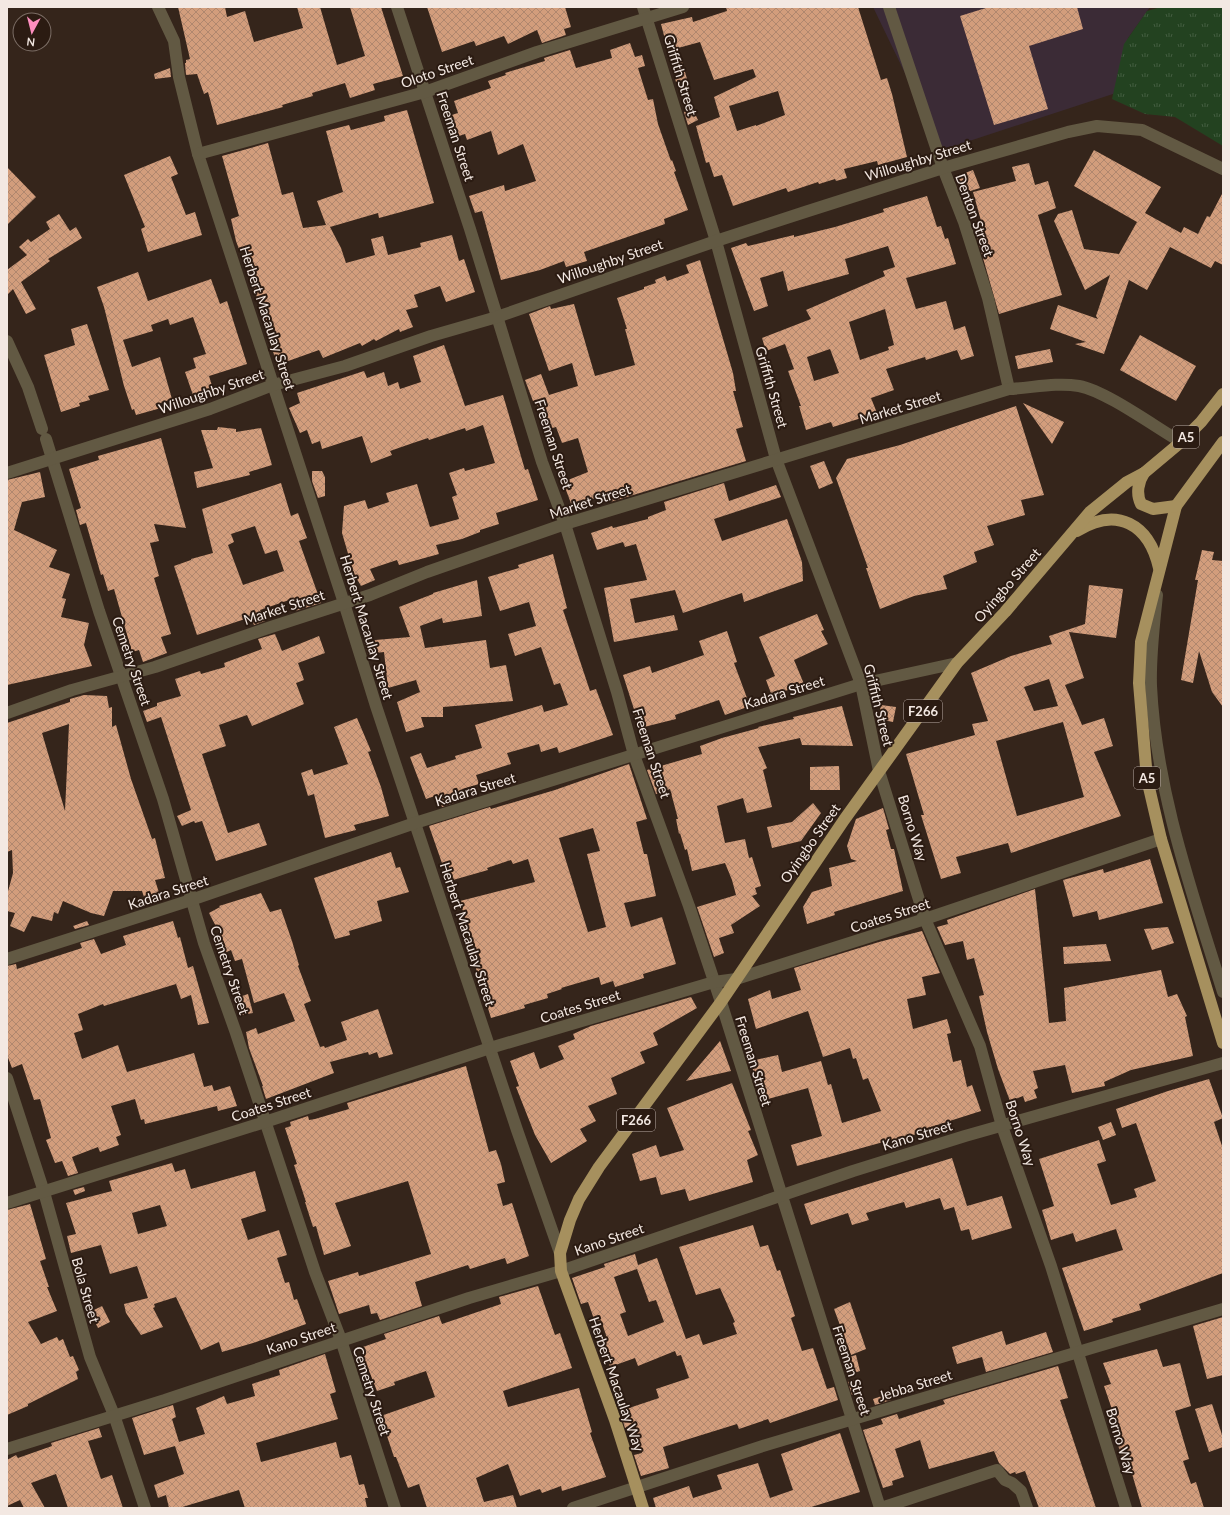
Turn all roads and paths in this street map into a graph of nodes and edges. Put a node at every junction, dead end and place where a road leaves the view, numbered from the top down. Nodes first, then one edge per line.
1 (158, 7) edge
2 (397, 7) edge
3 (683, 7) edge
4 (889, 7) edge
5 (645, 13) edge
6 (425, 92) junction
7 (198, 154) junction
8 (943, 168) junction
9 (1223, 169) edge
10 (716, 241) junction
11 (497, 317) junction
12 (7, 341) edge
13 (273, 385) junction
14 (1009, 389) junction
15 (1223, 394) edge
16 (1181, 442) junction
17 (1223, 442) edge
18 (52, 458) junction
19 (776, 459) junction
20 (1144, 473) junction
21 (7, 474) edge
22 (1176, 506) junction
23 (564, 524) junction
24 (1068, 537) junction
25 (1159, 571) junction
26 (344, 603) junction
27 (957, 663) junction
28 (121, 677) junction
29 (861, 684) junction
30 (7, 713) edge
31 (634, 755) junction
32 (880, 771) junction
33 (415, 823) junction
34 (1161, 839) junction
35 (191, 900) junction
36 (925, 919) junction
37 (7, 959) edge
38 (736, 979) junction
39 (714, 982) junction
40 (1223, 992) edge
41 (721, 1002) junction
42 (1223, 1043) edge
43 (490, 1048) junction
44 (1223, 1063) edge
45 (7, 1078) edge
46 (265, 1122) junction
47 (1002, 1126) junction
48 (44, 1192) junction
49 (782, 1195) junction
50 (7, 1203) edge
51 (560, 1253) junction
52 (561, 1271) junction
53 (1223, 1309) edge
54 (340, 1340) junction
55 (1077, 1353) junction
56 (114, 1415) junction
57 (852, 1420) junction
58 (7, 1449) edge
59 (637, 1488) junction
60 (145, 1508) edge
61 (395, 1508) edge
62 (573, 1508) edge
63 (643, 1508) edge
64 (880, 1508) edge
65 (1027, 1508) edge
66 (1126, 1508) edge

1 - 7 street, Herbert Macaulay Street
2 - 6 street, Freeman Street
3 - 5 street, Oloto Street
4 - 8 street, Denton Street
5 - 6 street, Oloto Street
5 - 10 street, Griffith Street
6 - 7 street, Oloto Street
6 - 11 street, Freeman Street
7 - 13 street, Herbert Macaulay Street
8 - 9 street, Willoughby Street
8 - 10 street, Willoughby Street
8 - 14 street, Denton Street
10 - 11 street, Willoughby Street
10 - 19 street, Griffith Street
11 - 13 street, Willoughby Street
11 - 23 street, Freeman Street
12 - 18 street, Cemetry Street
13 - 18 street, Willoughby Street
13 - 26 street, Herbert Macaulay Street
14 - 16 street, Market Street
14 - 19 street, Market Street
15 - 16 highway, A5
16 - 20 highway, A5
17 - 22 highway, A5
18 - 21 street, Willoughby Street
18 - 28 street, Cemetry Street
19 - 23 street, Market Street
19 - 29 street, Griffith Street
20 - 22 highway
20 - 24 highway, Oyingbo Street / F266
22 - 25 highway, A5
23 - 26 street, Market Street
23 - 31 street, Freeman Street
24 - 25 highway, F266
24 - 27 highway, Oyingbo Street / F266
25 - 34 highway, A5
25 - 40 street
26 - 28 street, Market Street
26 - 33 street, Herbert Macaulay Street
27 - 29 street, Kadara Street
27 - 32 highway, Oyingbo Street / F266
28 - 30 street, Market Street
28 - 35 street, Cemetry Street
29 - 31 street, Kadara Street
29 - 32 street, Griffith Street
31 - 33 street, Kadara Street
31 - 39 street, Freeman Street
32 - 36 street, Borno Way
32 - 38 highway, Oyingbo Street / F266
33 - 35 street, Kadara Street
33 - 43 street, Herbert Macaulay Street
34 - 36 street, Coates Street
34 - 42 highway, A5
35 - 37 street, Kadara Street
35 - 46 street, Cemetry Street
36 - 38 street, Coates Street
36 - 47 street, Borno Way
38 - 39 street, Coates Street
38 - 41 highway, Oyingbo Street / F266
39 - 41 street, Freeman Street
39 - 43 street, Coates Street
41 - 49 street, Freeman Street
41 - 51 highway, Oyingbo Street / F266
43 - 46 street, Coates Street
43 - 51 street, Herbert Macaulay Street
44 - 47 street, Kano Street
45 - 48 street, Bola Street
46 - 48 street, Coates Street
46 - 54 street, Cemetry Street
47 - 49 street, Kano Street
47 - 55 street, Borno Way
48 - 50 street, Coates Street
48 - 56 street, Bola Street
49 - 52 street, Kano Street
49 - 57 street, Freeman Street
51 - 52 highway, Oyingbo Street / F266
52 - 54 street, Kano Street
52 - 59 highway, Herbert Macaulay Way / F266
53 - 55 street, Jebba Street
54 - 56 street, Kano Street
54 - 61 street, Cemetry Street
55 - 57 street, Jebba Street
55 - 66 street, Borno Way
56 - 58 street, Kano Street
56 - 60 street, Bola Street
57 - 59 street, Jebba Street
57 - 64 street, Freeman Street
59 - 62 street, Jebba Street
59 - 63 highway, Herbert Macaulay Way / F266
64 - 65 street

